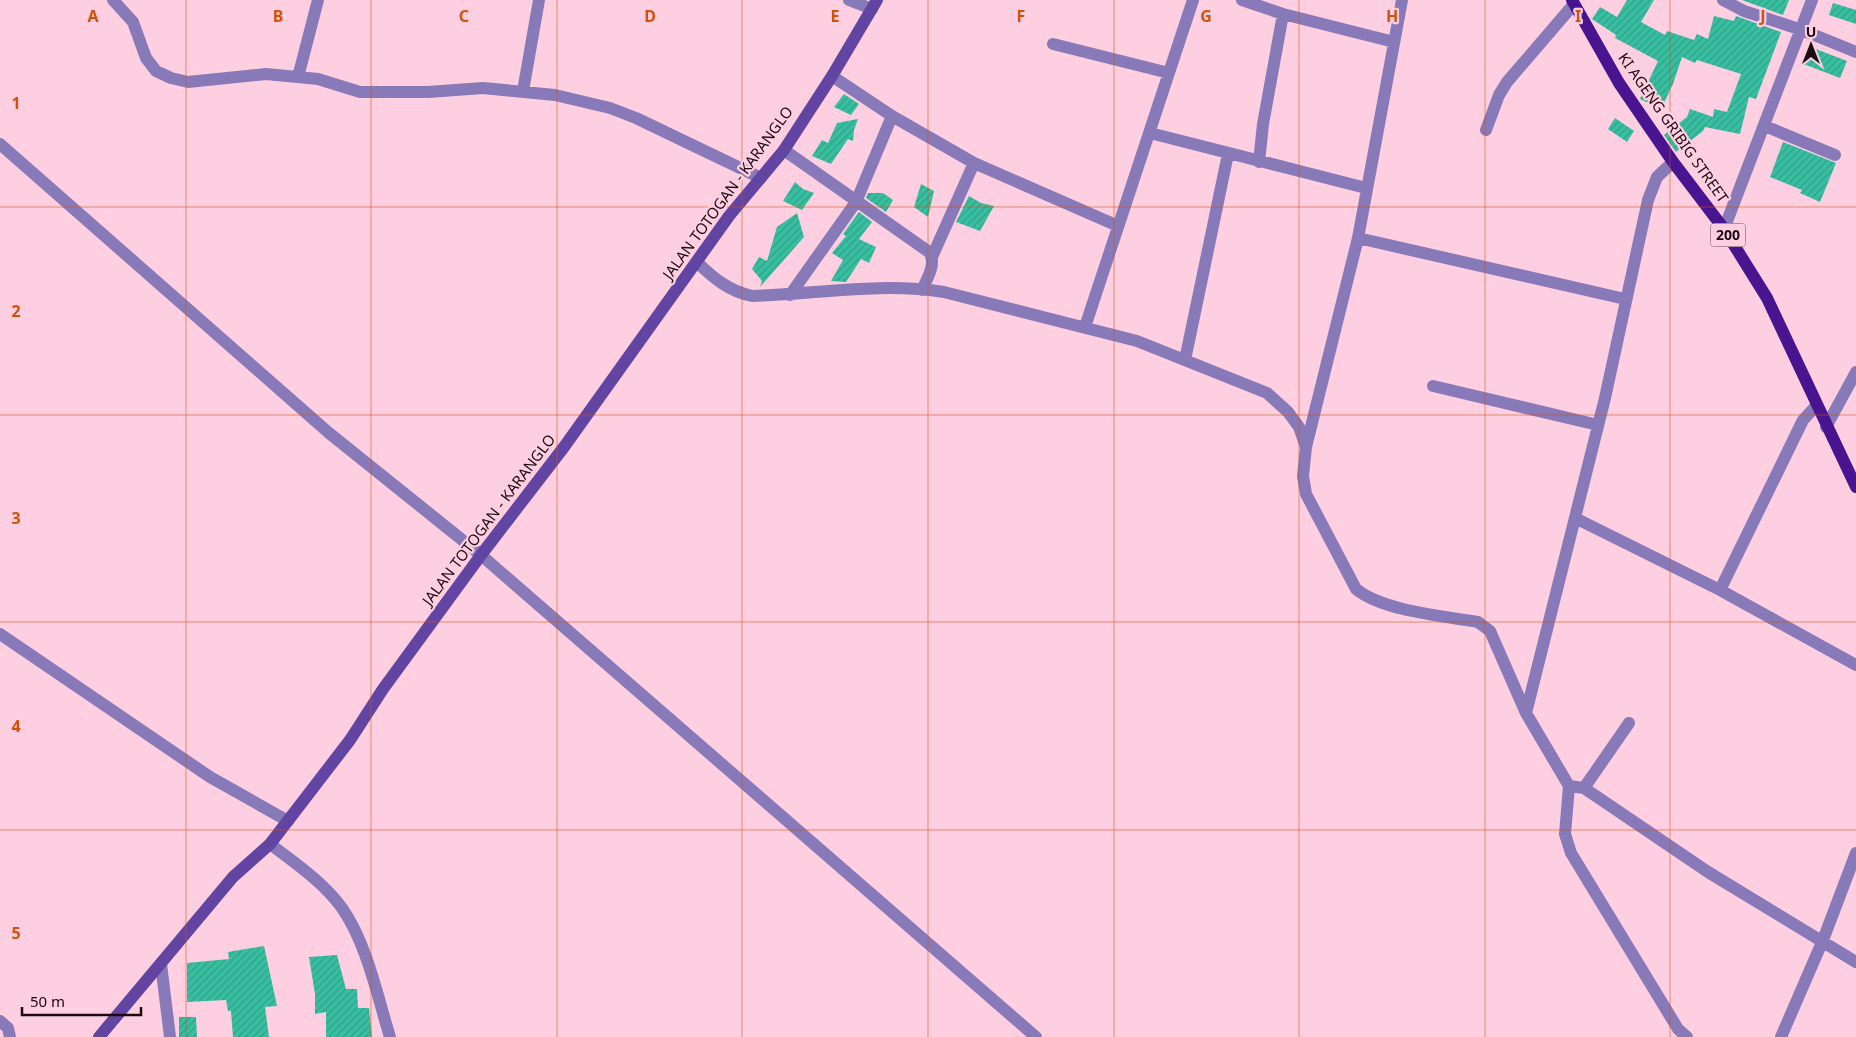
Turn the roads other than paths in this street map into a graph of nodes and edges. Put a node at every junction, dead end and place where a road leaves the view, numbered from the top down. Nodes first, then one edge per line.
1 (113, 0) edge
2 (318, 0) edge
3 (539, 0) edge
4 (849, 0) edge
5 (1193, 0) edge
6 (1242, 0) edge
7 (1402, 0) edge
8 (1723, 0) edge
9 (1812, 0) edge
10 (1573, 2) edge
11 (874, 4) edge
12 (1283, 14) junction
13 (1802, 30) junction
14 (1394, 42) junction
15 (1053, 44) dead end
16 (1856, 52) edge
17 (1169, 73) junction
18 (832, 76) junction
19 (298, 77) junction
20 (523, 91) junction
21 (892, 116) junction
22 (1765, 126) junction
23 (1486, 130) dead end
24 (1150, 133) junction
25 (0, 144) edge
26 (784, 150) junction
27 (1228, 154) junction
28 (1835, 156) dead end
29 (1259, 162) junction
30 (1673, 162) junction
31 (974, 163) junction
32 (761, 178) junction
33 (1366, 188) junction
34 (856, 202) junction
35 (1118, 226) junction
36 (1724, 229) junction
37 (1358, 238) junction
38 (932, 257) junction
39 (697, 262) junction
40 (922, 290) junction
41 (790, 295) junction
42 (1625, 299) junction
43 (1085, 327) junction
44 (1185, 360) junction
45 (1856, 372) edge
46 (1432, 386) dead end
47 (1816, 406) junction
48 (1598, 425) junction
49 (1826, 427) junction
50 (1306, 447) junction
51 (1856, 487) edge
52 (1575, 518) junction
53 (481, 555) junction
54 (1720, 590) junction
55 (0, 634) edge
56 (1856, 665) edge
57 (1526, 713) junction
58 (1629, 724) dead end
59 (1569, 786) junction
60 (1584, 788) junction
61 (286, 823) junction
62 (273, 840) junction
63 (1856, 853) edge
64 (1823, 940) junction
65 (1856, 962) edge
66 (161, 964) junction
67 (0, 1021) edge
68 (10, 1037) edge
69 (99, 1037) edge
70 (170, 1037) edge
71 (390, 1037) edge
72 (1036, 1037) edge
73 (1687, 1037) edge
74 (1780, 1037) edge

1 - 19 street
2 - 19 street
3 - 20 street
4 - 11 street
5 - 17 street
6 - 12 street
7 - 14 street
8 - 13 street
9 - 13 street
10 - 23 street
10 - 30 main road, KI AGENG GRIBIG STREET / 200
11 - 18 main road, JALAN TOTOGAN - KARANGLO
12 - 14 street
12 - 29 street
13 - 16 street
13 - 22 street
14 - 33 street
15 - 17 street
17 - 24 street
18 - 21 street
18 - 26 main road, JALAN TOTOGAN - KARANGLO
19 - 20 street
20 - 32 street
21 - 31 street
21 - 34 street
22 - 28 street
22 - 36 street
24 - 27 street
24 - 35 street
25 - 53 street
26 - 32 main road, JALAN TOTOGAN - KARANGLO
26 - 34 street
27 - 29 street
27 - 44 street
29 - 33 street
30 - 36 main road, KI AGENG GRIBIG STREET / 200
30 - 42 street
31 - 35 street
31 - 38 street
32 - 39 main road, JALAN TOTOGAN - KARANGLO
33 - 37 street
34 - 38 street
34 - 41 street
35 - 43 street
36 - 47 main road, KI AGENG GRIBIG STREET / 200
37 - 42 street
37 - 50 street
38 - 40 street
39 - 41 street
39 - 53 main road, JALAN TOTOGAN - KARANGLO
40 - 41 street
40 - 43 street
42 - 48 street
43 - 44 street
44 - 50 street
45 - 49 street
46 - 48 street
47 - 49 main road, KI AGENG GRIBIG STREET / 200
47 - 54 street
48 - 52 street
49 - 51 main road, KI AGENG GRIBIG STREET / 200
50 - 57 street
52 - 54 street
52 - 57 street
53 - 61 main road, JALAN TOTOGAN - KARANGLO
53 - 72 street
54 - 56 street
55 - 61 street
57 - 59 street
58 - 60 street
59 - 60 street
59 - 73 street
60 - 64 street
61 - 62 main road, JALAN TOTOGAN - KARANGLO
62 - 66 main road, JALAN TOTOGAN - KARANGLO
62 - 71 street
63 - 64 street
64 - 65 street
64 - 74 street
66 - 69 main road, JALAN TOTOGAN - KARANGLO
66 - 70 street
67 - 68 street

